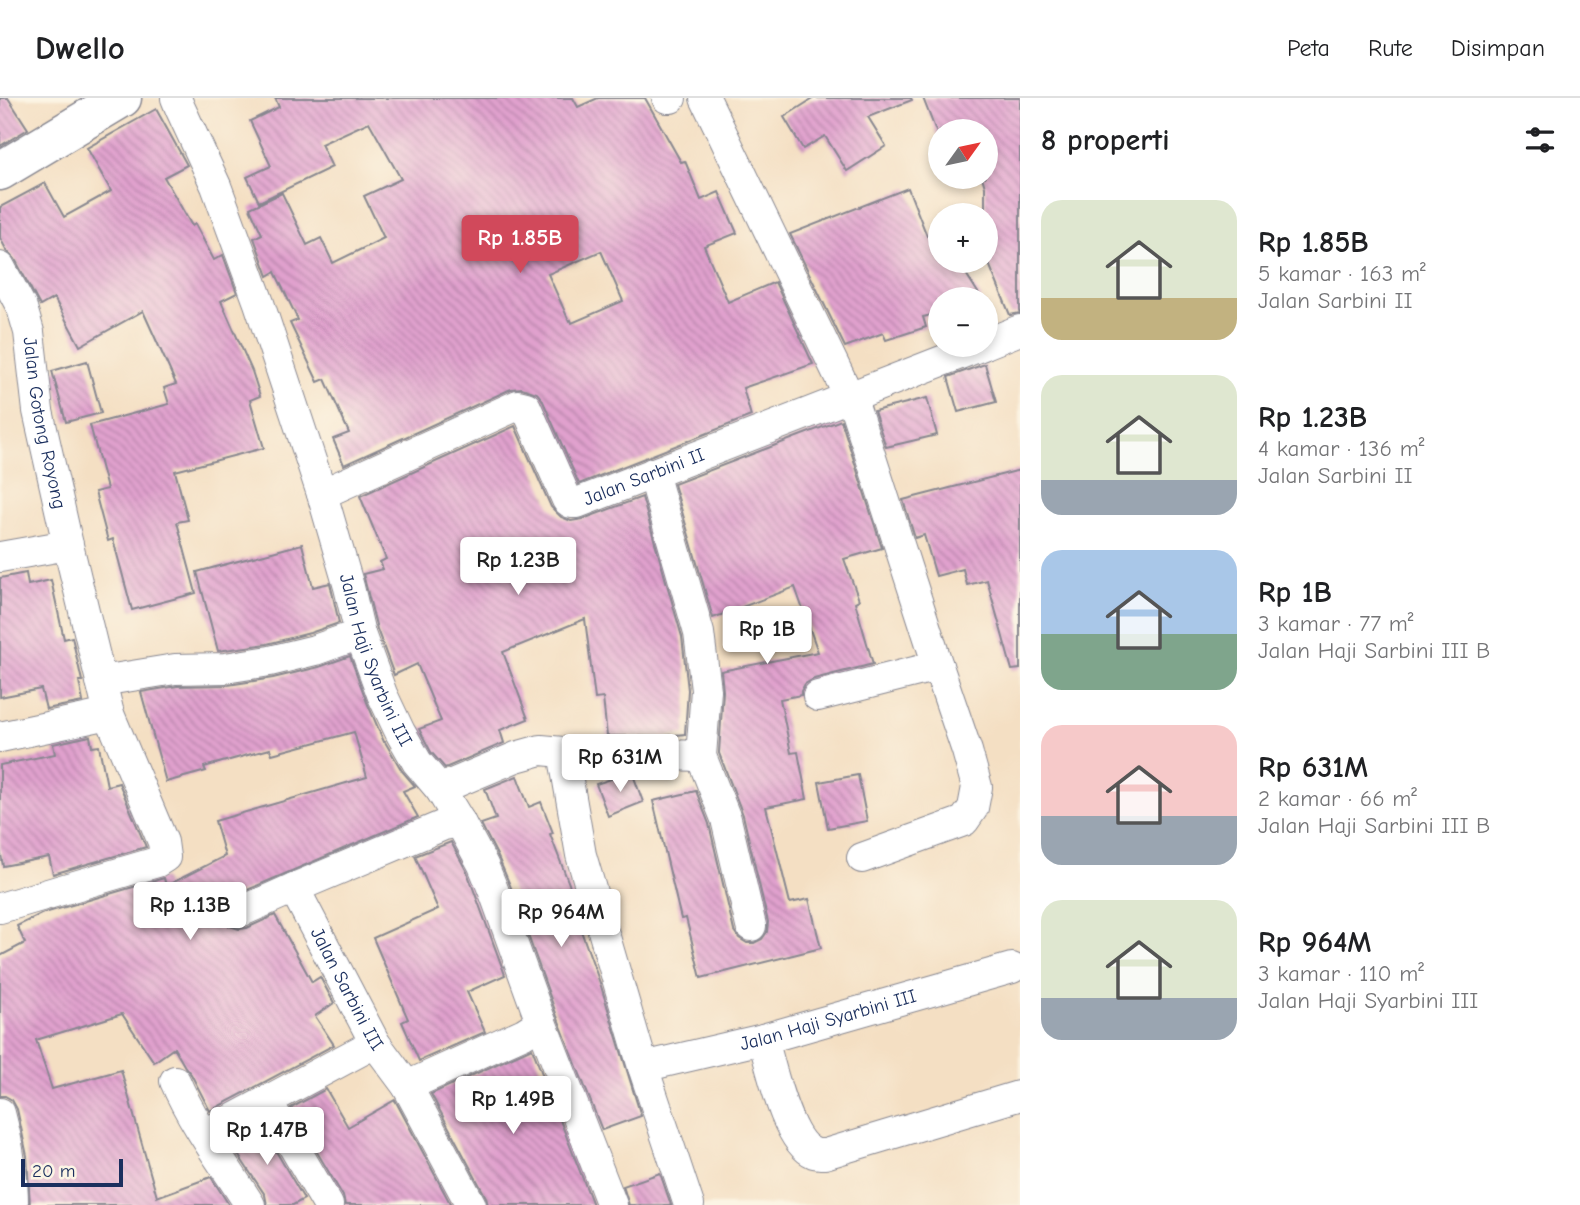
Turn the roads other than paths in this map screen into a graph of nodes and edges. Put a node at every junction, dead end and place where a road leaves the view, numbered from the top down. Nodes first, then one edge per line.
1 (122, 98) edge
2 (176, 98) edge
3 (705, 98) edge
4 (0, 171) edge
5 (0, 267) edge
6 (1020, 330) edge
7 (998, 339) edge
8 (951, 357) edge
9 (850, 397) junction
10 (653, 473) junction
11 (322, 494) junction
12 (68, 545) junction
13 (0, 557) edge
14 (360, 634) junction
15 (938, 666) junction
16 (101, 681) junction
17 (818, 696) dead end
18 (109, 714) junction
19 (0, 737) edge
20 (563, 752) junction
21 (701, 756) junction
22 (440, 789) junction
23 (460, 822) junction
24 (862, 859) dead end
25 (294, 888) junction
26 (0, 908) edge
27 (240, 912) dead end
28 (751, 926) dead end
29 (1012, 968) dead end
30 (541, 1022) junction
31 (763, 1038) junction
32 (375, 1043) junction
33 (643, 1067) junction
34 (175, 1081) dead end
35 (407, 1086) junction
36 (1018, 1096) dead end
37 (267, 1101) junction
38 (0, 1113) edge
39 (205, 1134) junction
40 (13, 1205) edge
41 (250, 1205) edge
42 (328, 1205) edge
43 (471, 1205) edge
44 (612, 1205) edge
45 (689, 1205) edge

1 - 4 street
2 - 11 street, Jalan Haji Syarbini III
3 - 9 street
5 - 12 street, Jalan Gotong Royong
6 - 7 street, Jalan Sarbini II
8 - 9 street, Jalan Sarbini II
9 - 10 street, Jalan Sarbini II
9 - 15 street
10 - 11 street, Jalan Sarbini II
10 - 21 street
11 - 14 street, Jalan Haji Syarbini III
12 - 13 street
12 - 16 street, Jalan Gotong Royong
14 - 16 street
14 - 22 street, Jalan Haji Syarbini III
15 - 17 street
15 - 24 street
16 - 18 street, Jalan Gotong Royong
18 - 19 street
18 - 26 street, Jalan Gotong Royong
20 - 21 street
20 - 22 street
20 - 33 street
21 - 28 street
22 - 23 street, Jalan Haji Syarbini III
23 - 25 street
23 - 30 street, Jalan Haji Syarbini III
25 - 27 street
25 - 32 street, Jalan Sarbini III
29 - 31 street, Jalan Haji Syarbini III
30 - 35 street
30 - 44 street, Jalan Haji Syarbini III
31 - 33 street, Jalan Haji Syarbini III
31 - 36 street
32 - 35 street, Jalan Sarbini III
32 - 37 street
33 - 45 street
34 - 39 street
35 - 43 street, Jalan Sarbini III
37 - 39 street
37 - 42 street
38 - 40 street
39 - 41 street

